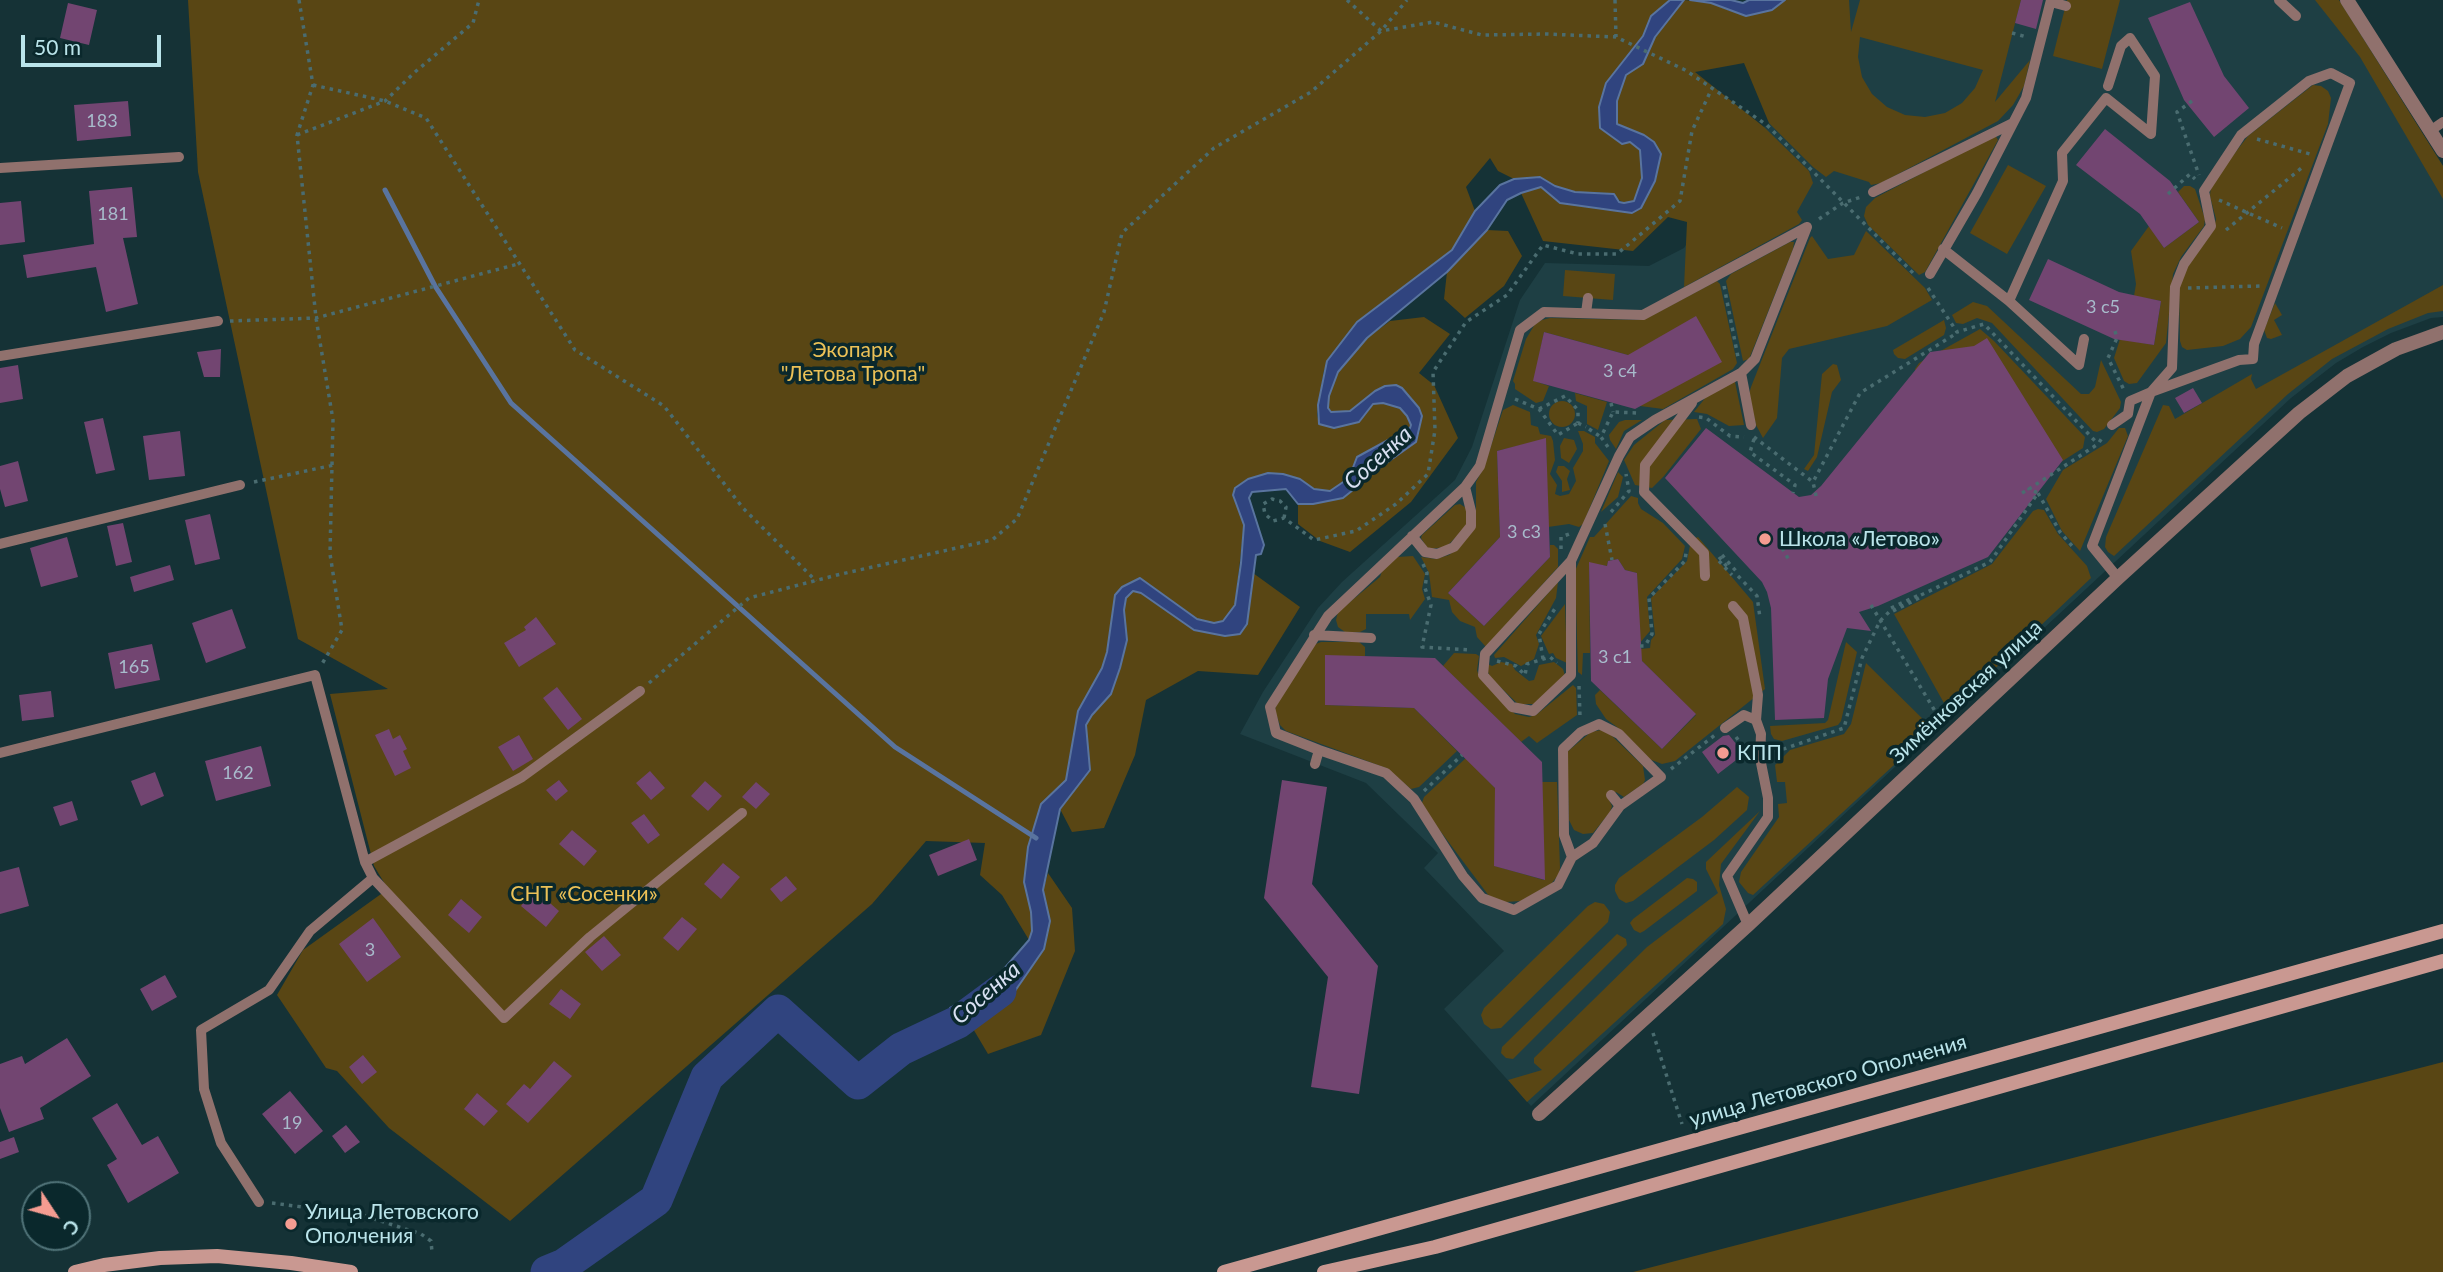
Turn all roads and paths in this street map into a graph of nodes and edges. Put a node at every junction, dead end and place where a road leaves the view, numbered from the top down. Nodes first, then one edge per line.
1 (299, 0) edge
2 (479, 0) edge
3 (1347, 0) edge
4 (1407, 0) edge
5 (1615, 0) edge
6 (2279, 0) edge
7 (2347, 0) edge
8 (2051, 1) edge
9 (2066, 6) dead end
10 (2296, 16) dead end
11 (1381, 31) junction
12 (2012, 33) dead end
13 (1616, 37) junction
14 (2029, 38) dead end
15 (313, 85) junction
16 (2108, 86) dead end
17 (1712, 88) junction
18 (385, 101) junction
19 (2192, 101) dead end
20 (2013, 122) junction
21 (2437, 127) edge
22 (297, 135) junction
23 (2248, 136) dead end
24 (2443, 151) edge
25 (179, 157) dead end
26 (0, 168) edge
27 (1872, 192) joint
28 (1977, 193) junction
29 (2168, 194) dead end
30 (2207, 194) junction
31 (1989, 199) dead end
32 (1843, 203) junction
33 (2247, 212) junction
34 (1807, 227) junction
35 (2288, 230) dead end
36 (2218, 236) dead end
37 (1944, 249) junction
38 (518, 264) junction
39 (1721, 274) junction
40 (1917, 276) dead end
41 (1927, 279) joint
42 (2266, 286) dead end
43 (2179, 288) dead end
44 (1588, 298) dead end
45 (2009, 300) junction
46 (1586, 313) junction
47 (316, 318) junction
48 (218, 321) joint
49 (2115, 331) dead end
50 (1958, 332) junction
51 (2443, 332) edge
52 (2084, 339) dead end
53 (0, 356) edge
54 (1741, 373) junction
55 (2151, 392) junction
56 (1502, 394) junction
57 (1696, 398) junction
58 (2130, 401) junction
59 (1611, 403) dead end
60 (1539, 409) junction
61 (1613, 412) dead end
62 (1578, 423) junction
63 (1751, 425) dead end
64 (2112, 425) joint
65 (1601, 437) dead end
66 (1760, 442) dead end
67 (2098, 444) junction
68 (334, 465) junction
69 (1813, 482) junction
70 (240, 485) joint
71 (1465, 488) junction
72 (2029, 489) junction
73 (2022, 492) dead end
74 (2038, 493) junction
75 (1815, 496) dead end
76 (1284, 518) junction
77 (1605, 524) dead end
78 (1412, 536) junction
79 (1688, 538) junction
80 (0, 544) edge
81 (2073, 547) dead end
82 (1782, 548) dead end
83 (1719, 557) dead end
84 (1612, 560) dead end
85 (1789, 560) dead end
86 (1571, 561) junction
87 (1734, 573) dead end
88 (1705, 576) dead end
89 (2118, 578) junction
90 (816, 581) junction
91 (1425, 588) dead end
92 (1871, 605) dead end
93 (1431, 606) dead end
94 (1733, 606) dead end
95 (1880, 621) junction
96 (1314, 635) junction
97 (1371, 638) dead end
98 (1640, 646) dead end
99 (315, 675) junction
100 (1579, 687) dead end
101 (640, 691) joint
102 (1580, 708) dead end
103 (1756, 720) junction
104 (1942, 723) dead end
105 (1725, 729) junction
106 (1320, 750) junction
107 (0, 753) edge
108 (1462, 755) dead end
109 (1760, 758) junction
110 (1315, 764) dead end
111 (1661, 777) junction
112 (1611, 795) dead end
113 (1414, 799) junction
114 (1620, 806) junction
115 (742, 813) dead end
116 (1572, 857) junction
117 (365, 862) junction
118 (1463, 876) junction
119 (373, 878) junction
120 (1452, 884) dead end
121 (1748, 925) junction
122 (2443, 930) edge
123 (2443, 961) edge
124 (1651, 1013) junction
125 (1539, 1114) dead end
126 (1682, 1124) dead end
127 (259, 1202) joint
128 (432, 1252) dead end
129 (75, 1272) edge
130 (351, 1272) edge
131 (1224, 1272) edge
132 (1324, 1272) edge

1 - 15 path
2 - 18 path
3 - 11 path
4 - 11 path
5 - 13 path
6 - 10 lane
7 - 21 street
8 - 9 lane
8 - 20 lane
11 - 13 path
11 - 90 path
12 - 14 path
13 - 17 path
15 - 18 path
15 - 22 path
16 - 45 lane
17 - 32 path
17 - 76 path
18 - 22 path
18 - 38 path
19 - 30 path
20 - 27 lane
20 - 28 lane
21 - 24 street
22 - 47 path
23 - 33 path
25 - 26 lane
27 - 32 path
28 - 31 lane
28 - 37 lane
29 - 30 path
30 - 33 path
30 - 55 lane
30 - 55 lane
32 - 34 path
32 - 40 path
33 - 35 path
33 - 36 path
34 - 39 lane
34 - 54 lane
37 - 41 lane
37 - 45 lane
38 - 47 path
38 - 90 path
39 - 46 lane
39 - 54 path
41 - 50 path
42 - 43 path
44 - 46 lane
45 - 52 lane
46 - 56 lane
47 - 48 path
47 - 68 path
48 - 53 lane
49 - 58 path
50 - 67 path
50 - 69 path
51 - 89 street, Зимёнковская улица
54 - 57 lane
54 - 63 lane
55 - 58 lane
55 - 89 lane
56 - 60 path
56 - 71 lane
57 - 79 lane
57 - 86 lane
58 - 64 lane
59 - 61 path
60 - 62 path
60 - 62 path
62 - 65 path
64 - 67 path
66 - 69 path
67 - 72 path
68 - 70 path
68 - 99 path
69 - 75 path
70 - 80 lane
71 - 78 lane
71 - 78 lane
72 - 73 path
72 - 74 path
74 - 81 path
74 - 95 path
76 - 76 path
77 - 84 path
78 - 96 lane
79 - 88 lane
79 - 98 path
82 - 85 path
83 - 87 path
86 - 86 lane
89 - 121 street, Зимёнковская улица
90 - 101 path
91 - 93 path
92 - 95 path
94 - 103 lane
95 - 104 path
95 - 109 path
96 - 97 lane
96 - 106 lane
99 - 107 lane
99 - 117 lane
100 - 102 path
101 - 117 lane
103 - 105 lane
103 - 109 lane
105 - 109 path
105 - 111 path
106 - 110 lane
106 - 113 lane
108 - 113 path
109 - 121 lane
111 - 114 lane
111 - 116 lane
112 - 114 lane
113 - 118 lane
114 - 116 lane
115 - 119 lane
116 - 118 lane
117 - 119 lane
118 - 120 lane
119 - 127 lane
121 - 124 street, Зимёнковская улица
122 - 131 main road, улица Летовского Ополчения
123 - 132 main road
124 - 125 street, Зимёнковская улица
124 - 126 path
127 - 128 path
129 - 130 main road

